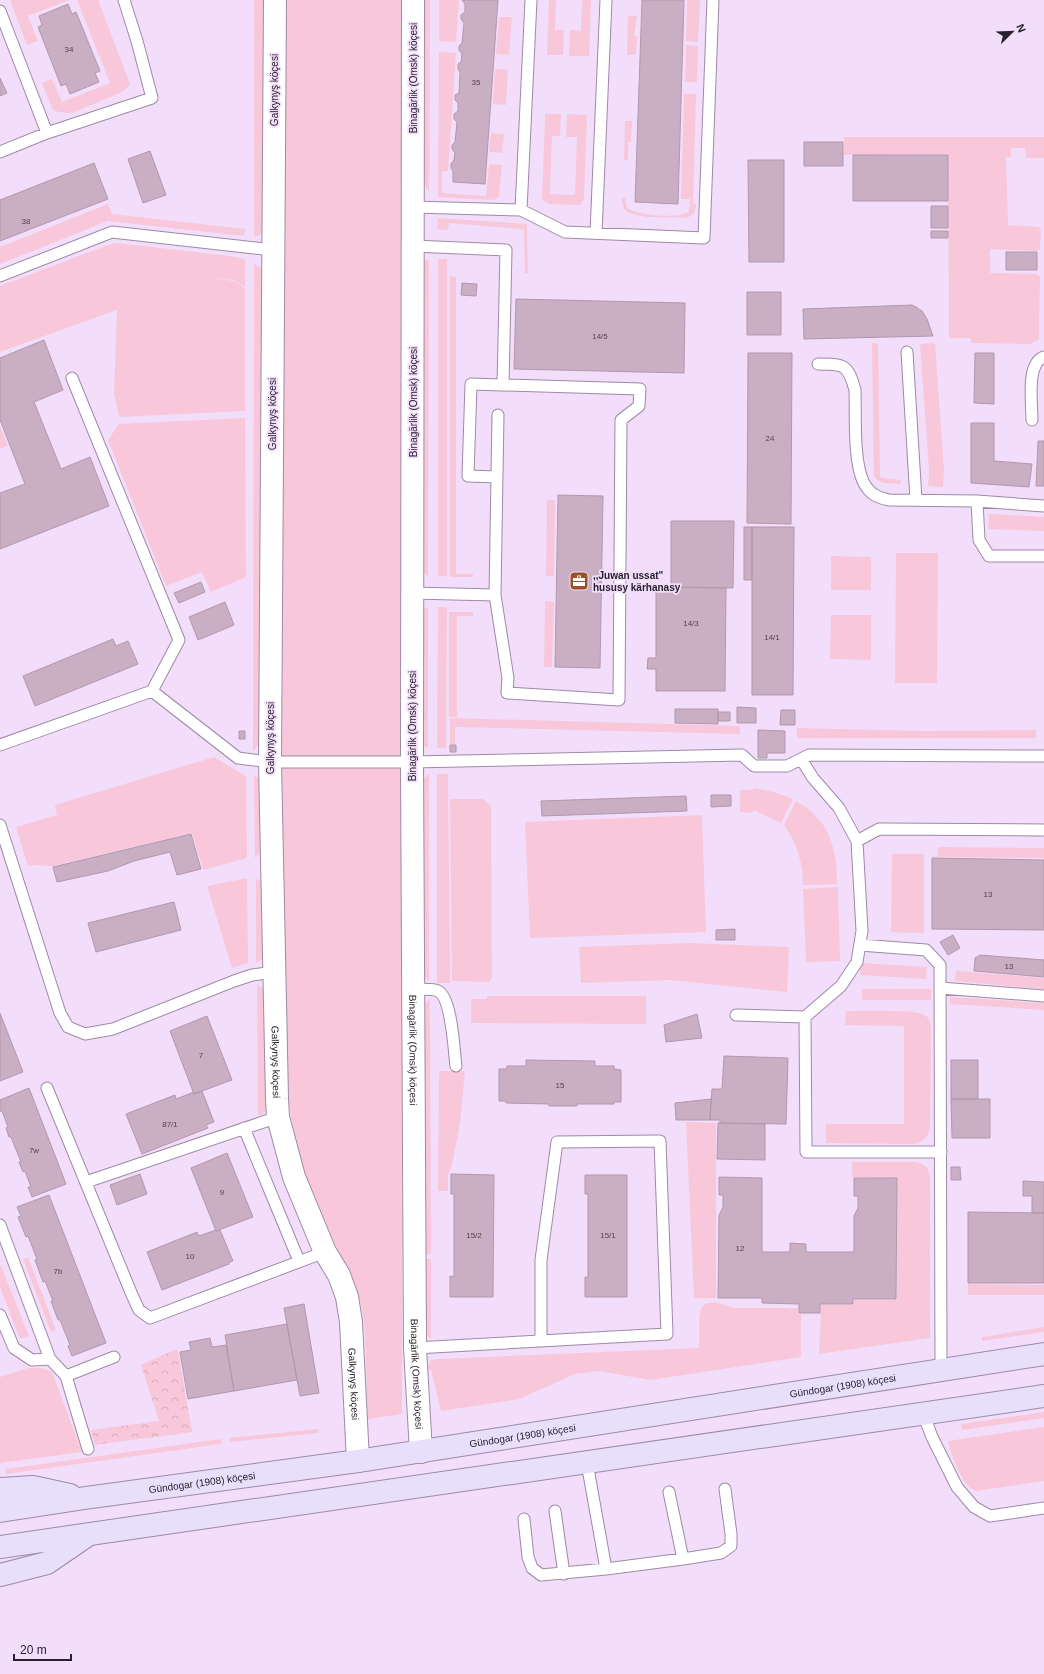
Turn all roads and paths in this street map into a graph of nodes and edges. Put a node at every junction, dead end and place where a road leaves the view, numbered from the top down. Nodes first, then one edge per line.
1 (124, 0) edge
2 (274, 0) edge
3 (413, 0) edge
4 (531, 0) edge
5 (606, 0) edge
6 (713, 0) edge
7 (0, 11) edge
8 (47, 133) junction
9 (0, 152) edge
10 (413, 207) junction
11 (521, 210) junction
12 (596, 233) junction
13 (413, 246) junction
14 (273, 250) junction
15 (0, 276) edge
16 (907, 352) dead end
17 (1044, 357) edge
18 (818, 364) dead end
19 (72, 378) dead end
20 (503, 385) junction
21 (498, 415) dead end
22 (1032, 420) dead end
23 (497, 477) junction
24 (916, 500) junction
25 (977, 501) junction
26 (1044, 506) edge
27 (1044, 556) edge
28 (412, 593) junction
29 (495, 595) junction
30 (152, 691) junction
31 (0, 745) edge
32 (1044, 756) edge
33 (801, 759) junction
34 (270, 762) junction
35 (412, 762) junction
36 (0, 826) edge
37 (1044, 830) edge
38 (857, 841) junction
39 (860, 945) junction
40 (274, 972) junction
41 (940, 988) junction
42 (413, 989) junction
43 (1044, 996) edge
44 (736, 1015) dead end
45 (805, 1017) junction
46 (456, 1066) dead end
47 (47, 1088) dead end
48 (278, 1117) junction
49 (244, 1128) junction
50 (941, 1152) junction
51 (86, 1182) junction
52 (0, 1225) edge
53 (325, 1252) junction
54 (300, 1261) junction
55 (0, 1315) edge
56 (541, 1341) junction
57 (415, 1348) junction
58 (1044, 1354) edge
59 (114, 1357) dead end
60 (50, 1359) junction
61 (941, 1370) junction
62 (66, 1376) junction
63 (1044, 1396) edge
64 (923, 1414) junction
65 (88, 1449) dead end
66 (421, 1452) junction
67 (358, 1461) junction
68 (587, 1463) junction
69 (423, 1487) junction
70 (0, 1489) edge
71 (725, 1489) dead end
72 (669, 1492) dead end
73 (85, 1498) junction
74 (1044, 1508) edge
75 (0, 1511) edge
76 (554, 1511) dead end
77 (524, 1519) dead end
78 (89, 1534) junction
79 (0, 1547) edge
80 (683, 1559) junction
81 (606, 1570) junction
82 (564, 1574) junction
83 (0, 1575) edge

1 - 8 lane
2 - 14 street, Galkynyş köçesi
3 - 10 street, Binagärlik (Omsk) köçesi
4 - 11 lane
5 - 12 lane
6 - 12 lane
7 - 8 lane
8 - 9 lane
10 - 11 lane
10 - 13 street, Binagärlik (Omsk) köçesi
11 - 12 lane
13 - 20 lane
13 - 28 street, Binagärlik (Omsk) köçesi
14 - 15 lane
14 - 34 street, Galkynyş köçesi
16 - 24 lane
17 - 22 lane
18 - 24 lane
19 - 30 lane
20 - 23 lane
20 - 29 lane
21 - 23 lane
23 - 29 lane
24 - 25 lane
25 - 26 lane
25 - 27 lane
28 - 29 lane
28 - 35 street, Binagärlik (Omsk) köçesi
30 - 31 lane
30 - 34 lane
32 - 33 lane
33 - 35 lane
33 - 38 lane
34 - 35 lane
34 - 40 street, Galkynyş köçesi
35 - 42 street, Binagärlik (Omsk) köçesi
36 - 40 lane
37 - 38 lane
38 - 39 lane
39 - 41 lane
39 - 45 lane
40 - 48 street, Galkynyş köçesi
41 - 43 lane
41 - 50 lane
42 - 46 lane
42 - 57 street, Binagärlik (Omsk) köçesi
44 - 45 lane
45 - 50 lane
47 - 51 lane
48 - 49 lane
48 - 53 street, Galkynyş köçesi
49 - 51 lane
49 - 54 lane
50 - 61 lane
51 - 54 lane
52 - 60 lane
53 - 54 lane
53 - 67 street, Galkynyş köçesi
55 - 60 lane
56 - 56 lane
56 - 57 lane
57 - 66 street, Binagärlik (Omsk) köçesi
58 - 61 main road, Gündogar (1908) köçesi
59 - 62 lane
60 - 62 lane
61 - 66 main road, Gündogar (1908) köçesi
62 - 65 lane
63 - 64 main road
64 - 68 main road
64 - 74 lane
66 - 67 main road, Gündogar (1908) köçesi
66 - 69 main road
67 - 73 main road, Gündogar (1908) köçesi
68 - 69 main road
68 - 81 lane
69 - 78 main road
70 - 73 main road
71 - 80 lane
72 - 80 lane
73 - 75 main road, Gündogar (1908) köçesi
76 - 82 lane
77 - 82 lane
78 - 79 main road
78 - 83 main road
80 - 81 lane
81 - 82 lane

